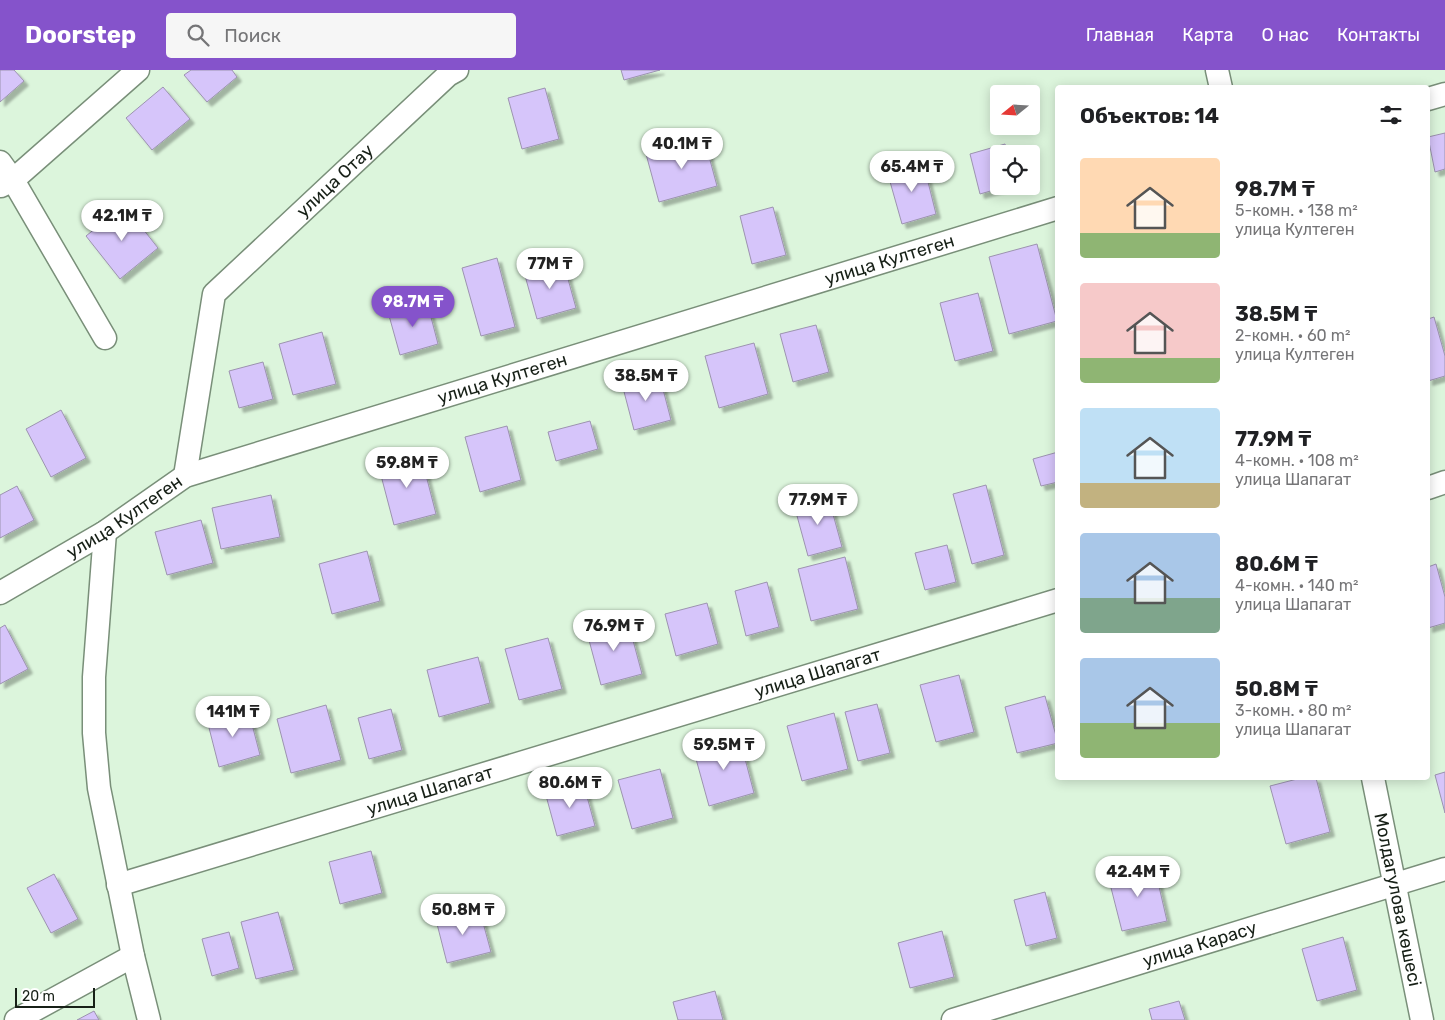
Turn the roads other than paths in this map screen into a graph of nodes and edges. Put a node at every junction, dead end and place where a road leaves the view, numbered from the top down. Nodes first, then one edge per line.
1 (138, 70) edge
2 (457, 70) edge
3 (1217, 70) edge
4 (1220, 85) edge
5 (1445, 94) edge
6 (1430, 98) edge
7 (4, 176) edge
8 (1055, 209) edge
9 (105, 338) dead end
10 (186, 476) junction
11 (1445, 482) edge
12 (1430, 487) edge
13 (104, 532) junction
14 (0, 593) edge
15 (1055, 601) edge
16 (1373, 780) edge
17 (1445, 869) edge
18 (1395, 884) junction
19 (118, 886) junction
20 (133, 956) junction
21 (16, 1020) edge
22 (149, 1020) edge
23 (953, 1020) edge
24 (1422, 1020) edge

1 - 7 street
2 - 10 street, улица Отау
3 - 4 street
5 - 6 street
7 - 9 street
8 - 10 street, улица Култеген
10 - 13 street, улица Култеген
11 - 12 street
13 - 14 street, улица Култеген
13 - 19 street
15 - 19 street, улица Шапагат
16 - 18 street, Молдагулова көшесі
17 - 18 street, улица Карасу
18 - 23 street, улица Карасу
18 - 24 street, Молдагулова көшесі
19 - 20 street
20 - 21 street
20 - 22 street

